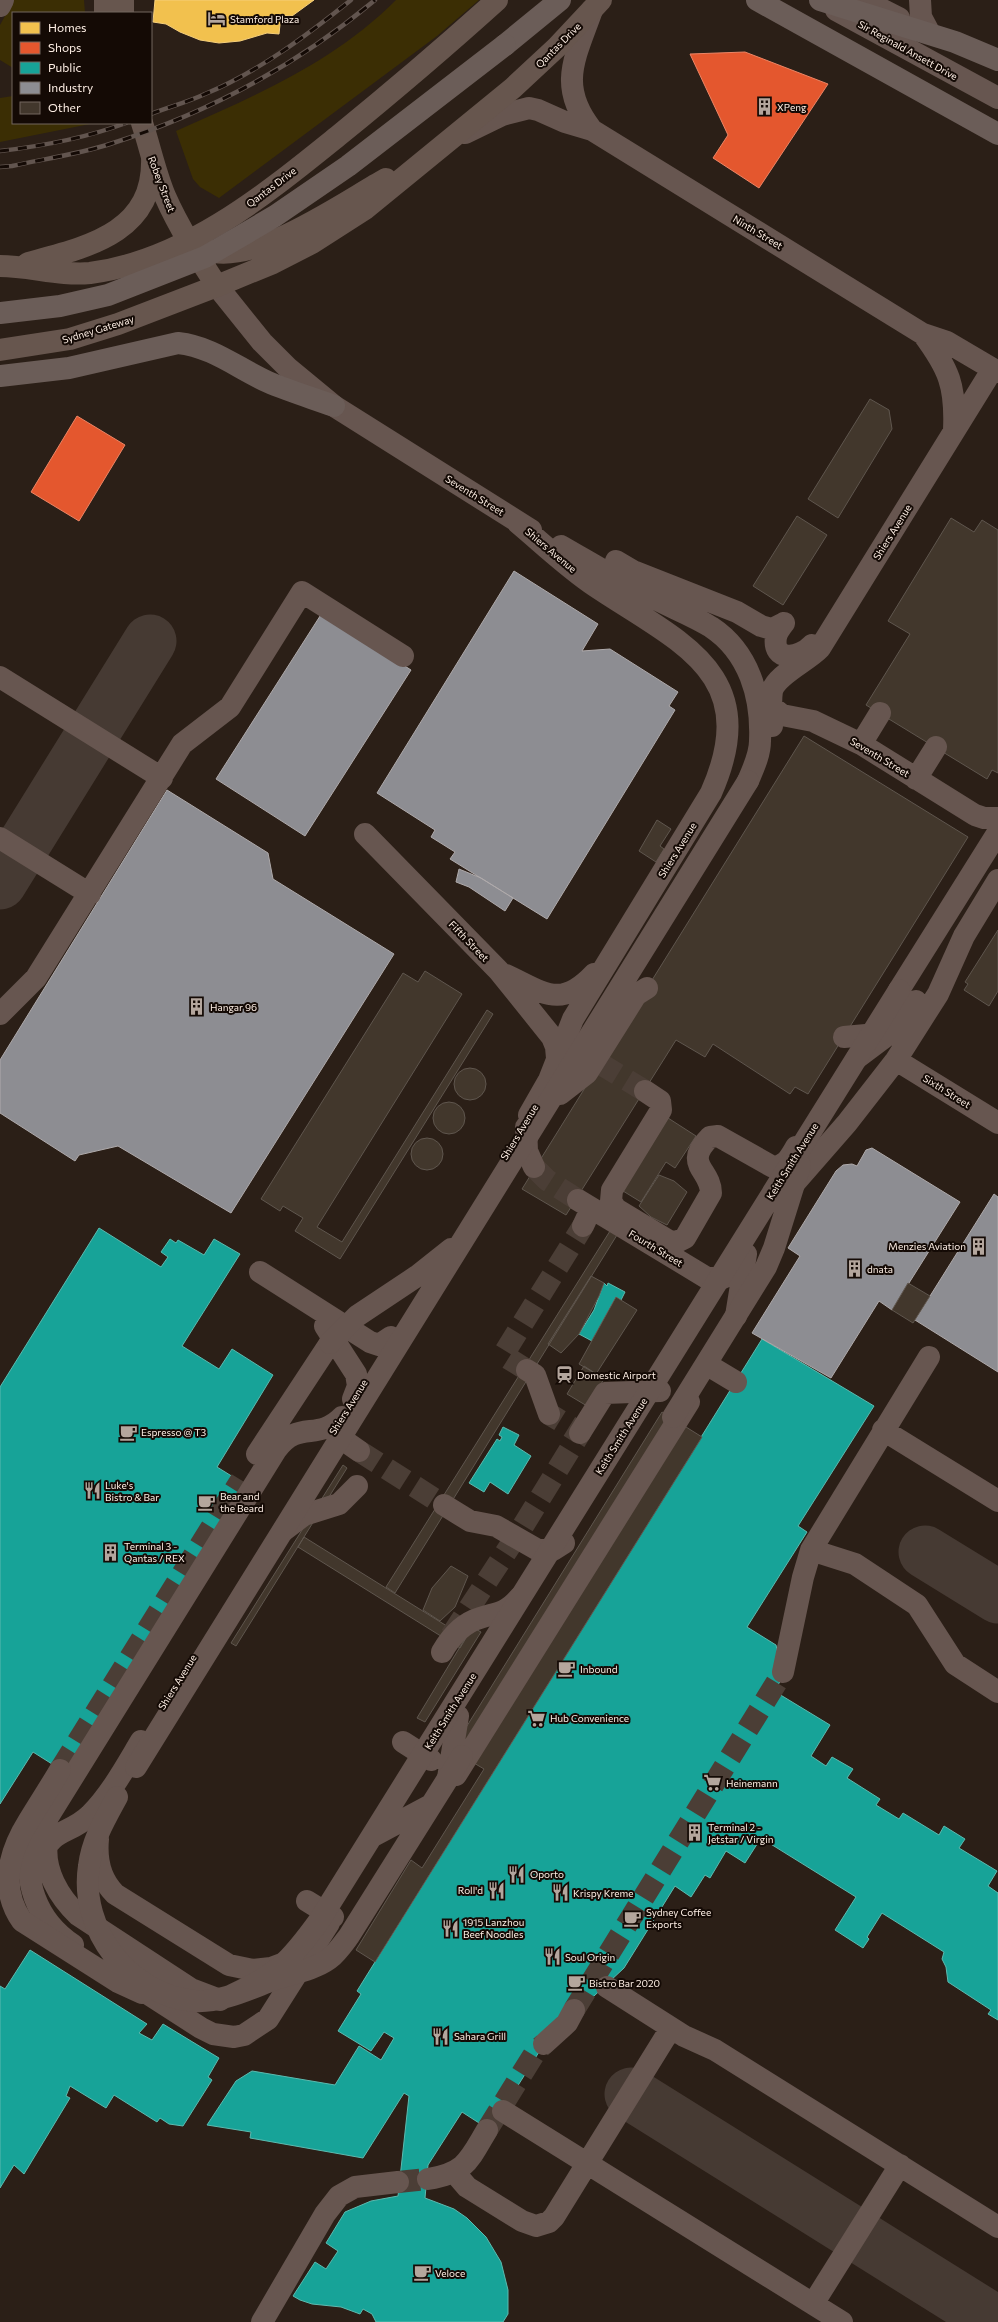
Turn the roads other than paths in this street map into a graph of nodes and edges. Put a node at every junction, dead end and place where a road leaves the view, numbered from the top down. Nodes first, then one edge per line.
1 (3, 0) edge
2 (105, 0) edge
3 (123, 0) edge
4 (496, 0) edge
5 (560, 0) edge
6 (757, 0) edge
7 (820, 0) edge
8 (863, 0) edge
9 (920, 0) edge
10 (596, 5) edge
11 (0, 6) edge
12 (105, 12) edge
13 (124, 12) edge
14 (929, 32) junction
15 (998, 60) edge
16 (998, 69) edge
17 (998, 98) edge
18 (142, 124) edge
19 (592, 130) junction
20 (998, 134) edge
21 (449, 140) junction
22 (152, 157) junction
23 (428, 157) junction
24 (189, 242) junction
25 (10, 266) edge
26 (217, 286) junction
27 (192, 294) joint
28 (0, 313) edge
29 (923, 334) junction
30 (0, 350) edge
31 (995, 371) edge
32 (0, 376) edge
33 (334, 406) junction
34 (954, 431) junction
35 (518, 523) junction
36 (846, 607) junction
37 (403, 656) dead end
38 (751, 676) junction
39 (0, 677) edge
40 (771, 708) junction
41 (880, 713) dead end
42 (861, 744) junction
43 (936, 747) dead end
44 (162, 778) junction
45 (916, 779) junction
46 (748, 782) junction
47 (998, 818) edge
48 (998, 832) edge
49 (365, 834) dead end
50 (0, 838) edge
51 (996, 885) edge
52 (90, 894) junction
53 (964, 936) junction
54 (608, 960) junction
55 (499, 971) junction
56 (647, 988) dead end
57 (0, 1014) edge
58 (573, 1019) junction
59 (891, 1033) junction
60 (844, 1037) dead end
61 (557, 1058) junction
62 (896, 1060) junction
63 (599, 1062) tunnel mouth
64 (644, 1091) tunnel mouth
65 (548, 1104) junction
66 (525, 1122) junction
67 (998, 1123) edge
68 (814, 1126) junction
69 (534, 1167) tunnel mouth
70 (583, 1226) tunnel mouth
71 (470, 1229) junction
72 (741, 1262) junction
73 (260, 1272) dead end
74 (311, 1304) junction
75 (391, 1337) junction
76 (929, 1357) dead end
77 (706, 1364) junction
78 (527, 1370) tunnel mouth
79 (736, 1382) dead end
80 (660, 1391) junction
81 (353, 1399) junction
82 (549, 1414) tunnel mouth
83 (673, 1417) dead end
84 (340, 1420) junction
85 (883, 1430) junction
86 (580, 1433) dead end
87 (359, 1451) tunnel mouth
88 (241, 1480) tunnel mouth
89 (357, 1486) dead end
90 (998, 1501) edge
91 (444, 1505) tunnel mouth
92 (282, 1532) junction
93 (568, 1540) junction
94 (811, 1550) junction
95 (523, 1593) junction
96 (445, 1647) dead end
97 (783, 1672) tunnel mouth
98 (998, 1692) edge
99 (458, 1716) junction
100 (403, 1742) dead end
101 (462, 1756) dead end
102 (431, 1760) junction
103 (60, 1770) tunnel mouth
104 (117, 1780) junction
105 (438, 1802) junction
106 (52, 1812) junction
107 (377, 1838) junction
108 (47, 1846) junction
109 (33, 1892) junction
110 (307, 1900) dead end
111 (333, 1917) junction
112 (320, 1937) junction
113 (291, 1982) junction
114 (607, 1986) dead end
115 (232, 1995) junction
116 (195, 2001) junction
117 (574, 2010) tunnel mouth
118 (671, 2028) junction
119 (544, 2044) tunnel mouth
120 (503, 2111) dead end
121 (488, 2130) tunnel mouth
122 (587, 2164) junction
123 (900, 2165) junction
124 (455, 2173) junction
125 (428, 2179) tunnel mouth
126 (398, 2182) tunnel mouth
127 (998, 2227) edge
128 (813, 2304) junction
129 (262, 2322) edge
130 (842, 2322) edge

1 - 11 street
2 - 12 main road
3 - 13 main road
4 - 24 main road, Qantas Drive
5 - 28 highway, bridge
6 - 20 highway
7 - 15 highway, bridge
7 - 17 street, Sir Reginald Ansett Drive
8 - 14 street
9 - 14 street
10 - 19 street, Ninth Street
10 - 21 main road, Qantas Drive
14 - 16 street
18 - 22 main road, Robey Street
19 - 21 street, Ninth Street
19 - 29 street, Ninth Street
21 - 23 main road, Qantas Drive
22 - 24 main road, Robey Street
22 - 25 main road
23 - 24 main road
23 - 26 main road, Qantas Drive
24 - 25 main road, Qantas Drive
24 - 26 main road, Robey Street
26 - 27 main road, Qantas Drive
26 - 33 street, Seventh Street
27 - 30 main road, Sydney Gateway
29 - 31 street, Ninth Street
29 - 34 street, Ninth Street
31 - 34 street, Shiers Avenue
32 - 33 highway
33 - 35 street, Seventh Street
34 - 36 street, Shiers Avenue
35 - 36 street
35 - 38 street, Seventh Street
35 - 54 street, Shiers Avenue
36 - 40 street, Shiers Avenue
37 - 44 street
38 - 40 street, Seventh Street
38 - 46 street, Seventh Street
39 - 44 street
40 - 42 street, Seventh Street
40 - 46 street
41 - 42 street
42 - 45 street, Seventh Street
43 - 45 street
44 - 52 street
45 - 47 street, Seventh Street
46 - 65 street, Shiers Avenue, bridge
48 - 68 street, Keith Smith Avenue, bridge
49 - 55 street, Fifth Street
50 - 52 street
51 - 53 street, Keith Smith Avenue
52 - 57 street
53 - 59 street
53 - 62 street, Keith Smith Avenue
54 - 55 street
54 - 58 street, Shiers Avenue
55 - 61 street, Fifth Street
56 - 65 street, bridge
58 - 61 street, Shiers Avenue
58 - 63 street
59 - 60 street
59 - 64 street
61 - 66 street, Shiers Avenue
62 - 67 street, Sixth Street
62 - 72 street, Keith Smith Avenue
65 - 71 street, Shiers Avenue, bridge
66 - 69 street
66 - 75 street, Shiers Avenue
68 - 77 street, bridge
68 - 95 street, Keith Smith Avenue, bridge
70 - 72 street, Fourth Street
71 - 88 street, bridge
71 - 92 street, Shiers Avenue, bridge
72 - 80 street, Keith Smith Avenue
72 - 105 street
73 - 74 street
74 - 75 street
74 - 81 street
75 - 81 street, Shiers Avenue
76 - 85 street
77 - 79 street, bridge
77 - 83 street, bridge
78 - 82 street
80 - 86 street
80 - 93 street, Keith Smith Avenue
81 - 84 street, Shiers Avenue
84 - 87 street
84 - 104 street, Shiers Avenue
84 - 106 street, Keith Smith Avenue
85 - 90 street
85 - 94 street
89 - 92 street
91 - 93 street
92 - 116 street, Shiers Avenue, bridge
93 - 99 street, Keith Smith Avenue
94 - 97 street
94 - 98 street
95 - 96 street, bridge
95 - 107 street, Keith Smith Avenue, bridge
99 - 102 street, Keith Smith Avenue
99 - 105 street
100 - 102 street
101 - 105 street, bridge
102 - 107 street, Keith Smith Avenue
103 - 116 street, bridge
104 - 108 street
104 - 112 street
105 - 107 street, bridge
105 - 113 street
105 - 115 street, bridge
106 - 108 street
106 - 109 street, Keith Smith Avenue
107 - 111 street, Keith Smith Avenue
107 - 115 street, Keith Smith Avenue, bridge
108 - 109 street
108 - 113 street
109 - 113 street, Keith Smith Avenue
110 - 111 street
111 - 112 street, Keith Smith Avenue
112 - 113 street, Keith Smith Avenue
114 - 118 street
115 - 116 street, Shiers Avenue, bridge
117 - 119 street
118 - 122 street
118 - 123 street
120 - 122 street
121 - 124 street
122 - 124 street
122 - 128 street
123 - 127 street
123 - 128 street
124 - 125 street
126 - 129 street
128 - 130 street

